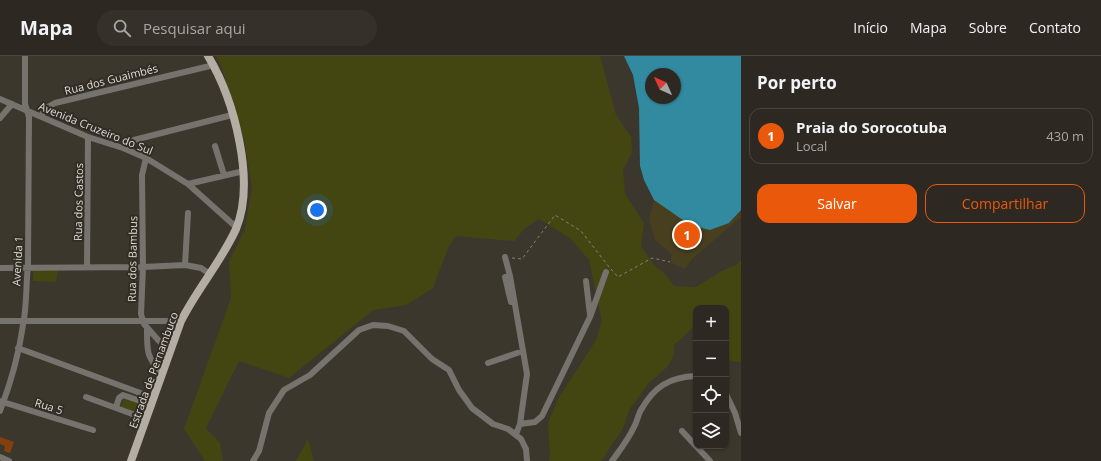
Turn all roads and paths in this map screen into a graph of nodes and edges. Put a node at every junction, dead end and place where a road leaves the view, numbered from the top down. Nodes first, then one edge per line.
1 (25, 56) edge
2 (208, 56) edge
3 (214, 65) junction
4 (0, 99) edge
5 (12, 104) junction
6 (27, 110) junction
7 (232, 115) junction
8 (41, 116) junction
9 (0, 118) edge
10 (88, 137) junction
11 (215, 146) dead end
12 (123, 148) junction
13 (146, 158) junction
14 (244, 171) junction
15 (224, 175) junction
16 (188, 184) junction
17 (188, 214) dead end
18 (236, 227) junction
19 (505, 257) joint
20 (670, 262) dead end
21 (185, 265) junction
22 (143, 267) junction
23 (0, 268) edge
24 (87, 268) junction
25 (27, 269) junction
26 (606, 272) dead end
27 (210, 274) junction
28 (507, 280) junction
29 (586, 281) dead end
30 (513, 308) dead end
31 (590, 317) junction
32 (142, 320) junction
33 (0, 321) edge
34 (24, 321) junction
35 (181, 321) junction
36 (147, 328) junction
37 (18, 348) junction
38 (170, 350) junction
39 (523, 351) junction
40 (488, 363) dead end
41 (162, 375) junction
42 (693, 376) edge
43 (86, 397) dead end
44 (729, 400) edge
45 (153, 401) junction
46 (2, 402) edge
47 (116, 408) junction
48 (0, 411) edge
49 (146, 419) junction
50 (520, 424) junction
51 (93, 430) dead end
52 (682, 431) dead end
53 (741, 433) edge
54 (516, 434) junction
55 (0, 457) edge
56 (9, 461) edge
57 (131, 461) edge
58 (253, 461) edge
59 (527, 461) edge
60 (612, 461) edge
61 (710, 461) edge

1 - 6 street, Avenida 1
2 - 3 main road, Estrada de Pernambuco
3 - 7 main road, Estrada de Pernambuco
3 - 8 street, Rua dos Guaimbés
4 - 5 street, Avenida Cruzeiro do Sul
5 - 6 street, Avenida Cruzeiro do Sul
5 - 9 street
6 - 8 street, Avenida Cruzeiro do Sul
6 - 25 street, Avenida 1
7 - 12 street
7 - 14 main road, Estrada de Pernambuco
8 - 10 street, Avenida Cruzeiro do Sul
10 - 12 street, Avenida Cruzeiro do Sul
10 - 24 street, Rua dos Castos
11 - 15 street
12 - 13 street, Avenida Cruzeiro do Sul
13 - 16 street, Avenida Cruzeiro do Sul
13 - 22 street, Rua dos Bambus
14 - 15 street
14 - 18 main road, Estrada de Pernambuco
15 - 16 street
16 - 18 street, Avenida Cruzeiro do Sul
17 - 21 street
18 - 27 main road, Estrada de Pernambuco
19 - 20 path
19 - 28 street
21 - 22 street
21 - 27 street
22 - 24 street
22 - 32 street, Rua dos Bambus
23 - 25 street
24 - 25 street
25 - 34 street, Avenida 1
26 - 31 street
27 - 35 main road, Estrada de Pernambuco
28 - 30 street
28 - 39 street
29 - 31 street
31 - 50 street
32 - 34 street
32 - 35 street
32 - 36 street
33 - 34 street
34 - 37 street, Avenida 1
35 - 38 main road, Estrada de Pernambuco
36 - 38 street
36 - 41 street
37 - 45 street
37 - 46 street, Avenida 1
38 - 41 main road, Estrada de Pernambuco
39 - 40 street
39 - 50 street
41 - 45 main road, Estrada de Pernambuco
42 - 60 street
43 - 47 street
44 - 53 street
45 - 47 street
45 - 49 main road, Estrada de Pernambuco
46 - 48 street, Avenida 1
46 - 51 street, Rua 5
47 - 49 street
49 - 57 main road, Estrada de Pernambuco
50 - 54 street
52 - 61 street
54 - 58 street
54 - 59 street
55 - 56 street

